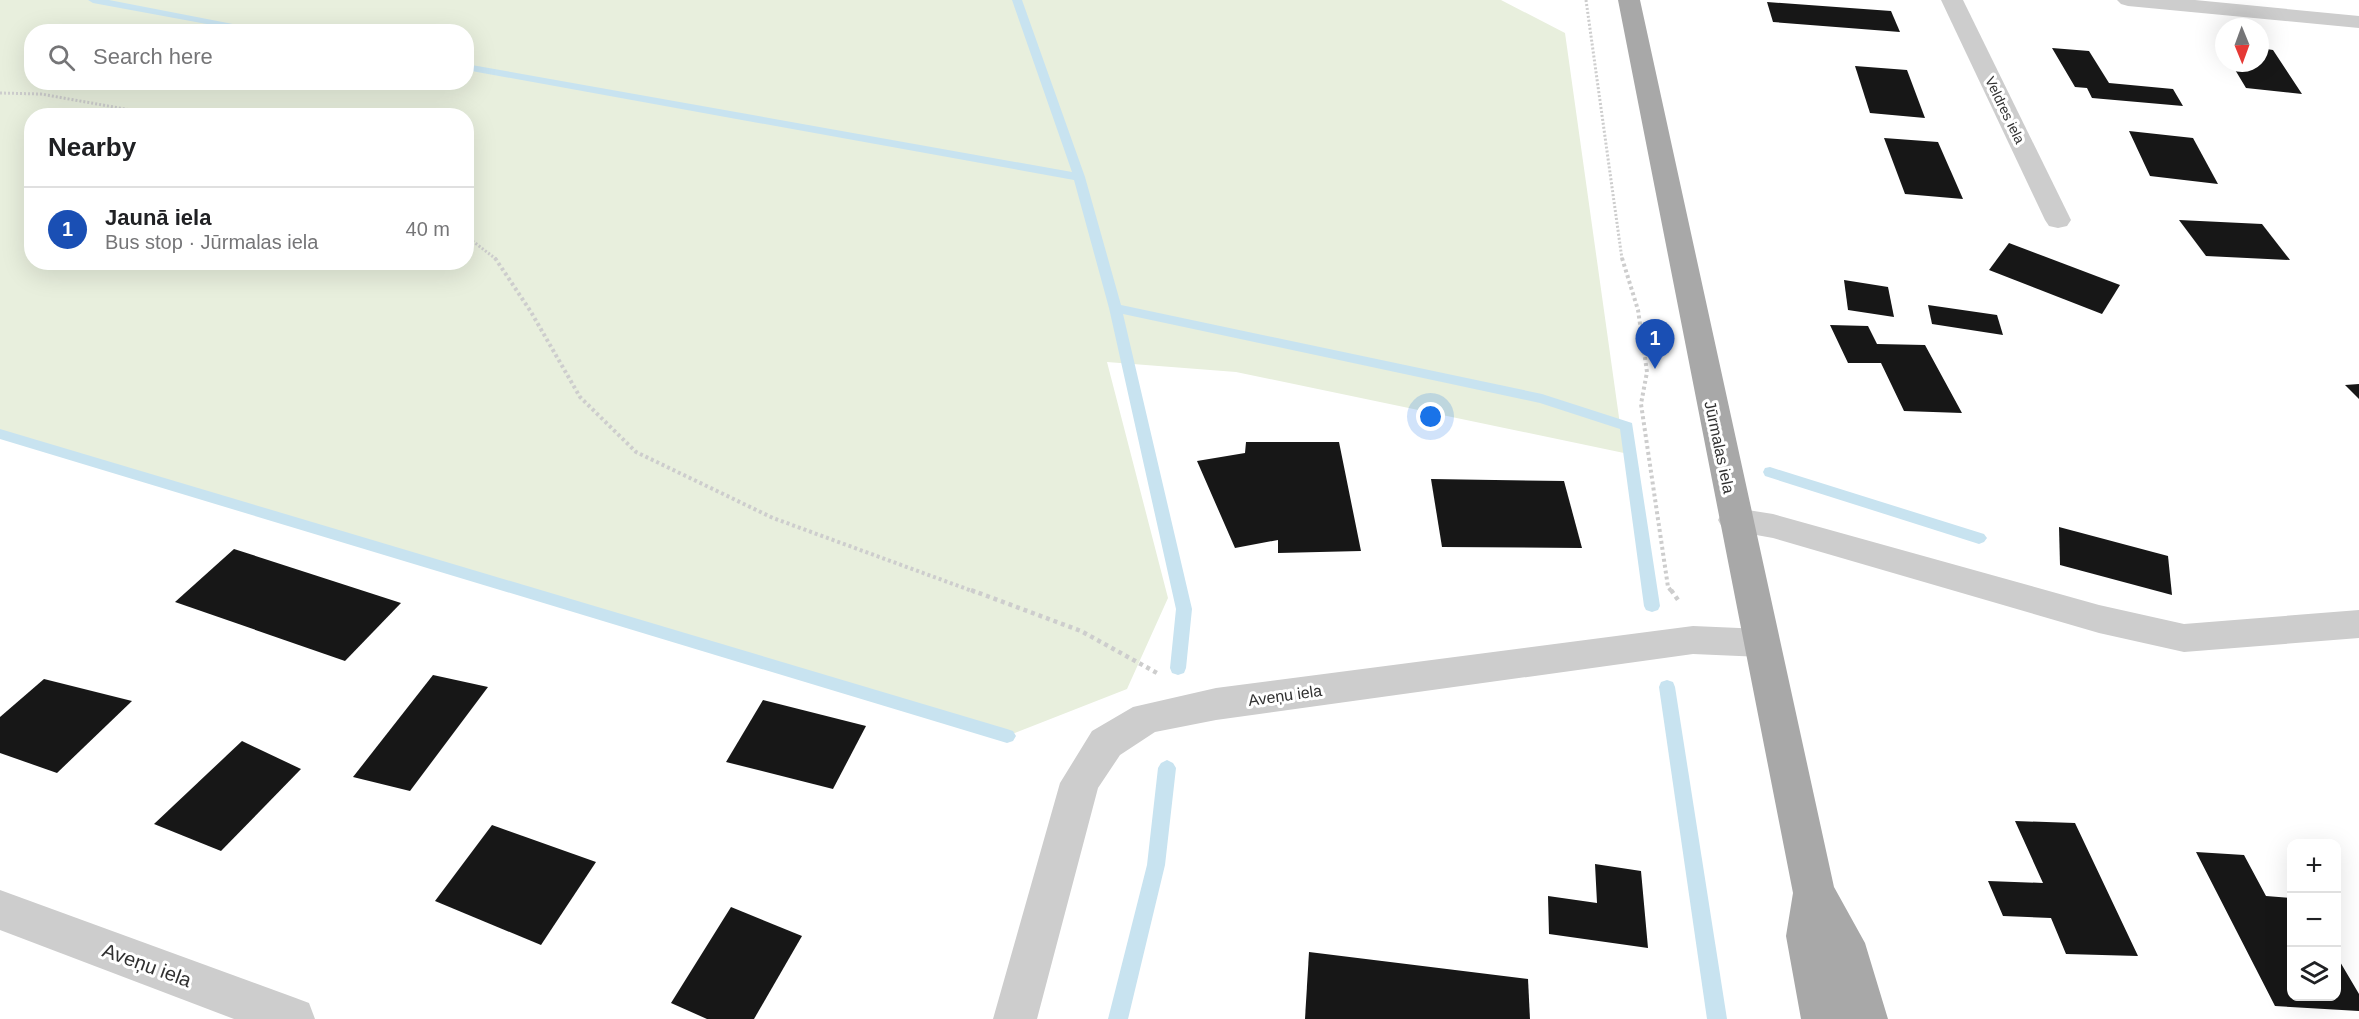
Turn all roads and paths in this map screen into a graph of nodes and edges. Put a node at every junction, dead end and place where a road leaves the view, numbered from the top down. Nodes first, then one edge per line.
1 (1586, 0) edge
2 (1629, 0) edge
3 (1952, 0) edge
4 (2128, 0) edge
5 (2359, 22) edge
6 (0, 93) edge
7 (121, 108) edge
8 (2058, 220) dead end
9 (474, 242) edge
10 (1735, 520) junction
11 (2359, 624) edge
12 (1693, 640) junction
13 (1762, 643) junction
14 (1216, 704) junction
15 (1814, 893) junction
16 (0, 910) edge
17 (293, 1019) edge
18 (1015, 1019) edge
19 (1823, 1019) edge
20 (1866, 1019) edge

1 - 12 path
2 - 10 main road, Jūrmalas iela
3 - 8 street, Veldres iela
4 - 5 street
6 - 7 path
9 - 14 path
10 - 11 street
10 - 13 main road, Jūrmalas iela
12 - 13 street, Aveņu iela
12 - 14 street, Aveņu iela
13 - 15 main road, Jūrmalas iela
14 - 18 street, Aveņu iela
15 - 19 main road, Jūrmalas iela
15 - 20 main road, Jūrmalas iela
16 - 17 street, Aveņu iela

